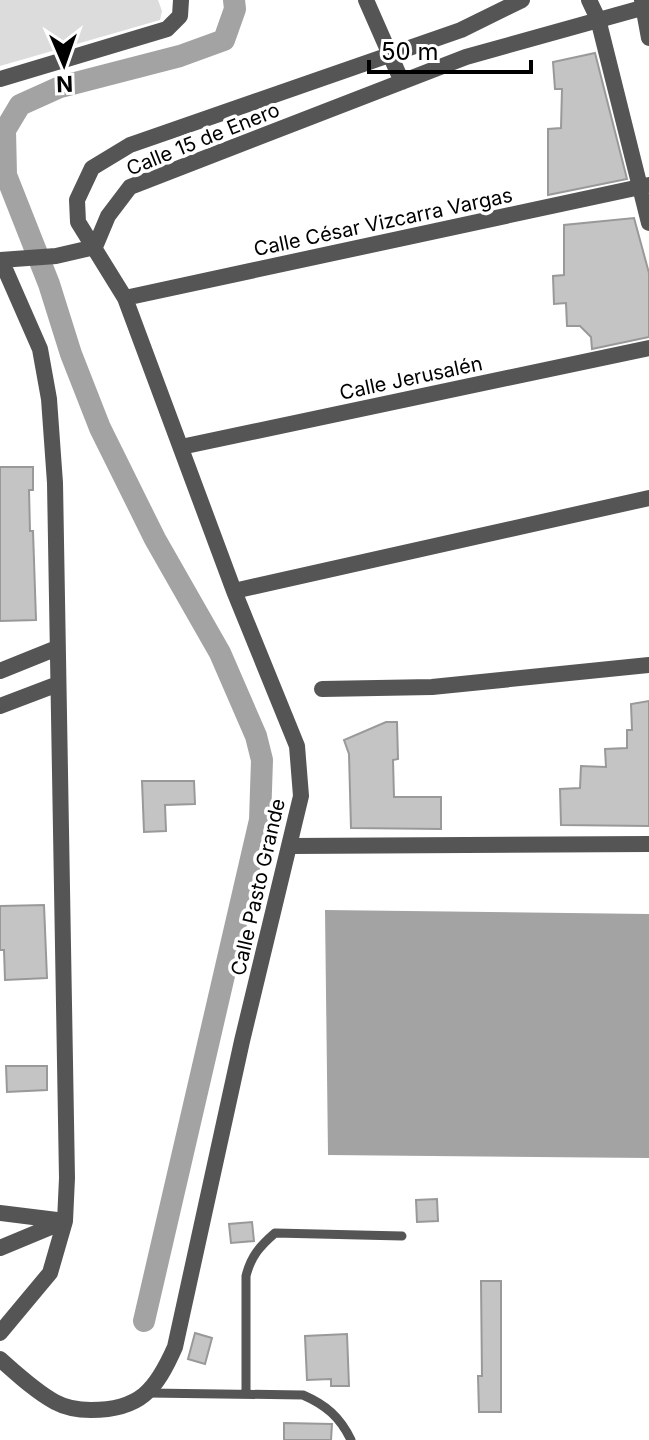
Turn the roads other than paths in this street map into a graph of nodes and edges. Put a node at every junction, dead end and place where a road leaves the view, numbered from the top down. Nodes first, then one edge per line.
1 (181, 0) edge
2 (366, 0) edge
3 (522, 0) edge
4 (589, 0) edge
5 (645, 5) edge
6 (598, 19) junction
7 (649, 38) edge
8 (390, 54) junction
9 (0, 79) edge
10 (402, 82) junction
11 (645, 186) edge
12 (649, 223) edge
13 (95, 247) junction
14 (0, 260) edge
15 (125, 298) junction
16 (649, 348) edge
17 (181, 447) junction
18 (649, 498) edge
19 (234, 591) junction
20 (57, 648) junction
21 (649, 665) edge
22 (0, 671) edge
23 (58, 684) junction
24 (322, 689) dead end
25 (0, 706) edge
26 (649, 844) edge
27 (291, 846) junction
28 (3, 1214) edge
29 (65, 1221) junction
30 (402, 1236) dead end
31 (0, 1248) edge
32 (0, 1333) edge
33 (0, 1359) edge
34 (148, 1393) junction
35 (246, 1394) junction
36 (343, 1423) junction
37 (343, 1440) edge
38 (351, 1440) edge

1 - 9 street
2 - 8 street
3 - 8 street, Calle 15 de Enero
4 - 6 street
5 - 6 street, Calle 15 de Enero
5 - 7 street
6 - 10 street, Calle 15 de Enero
6 - 11 street
8 - 10 street
8 - 13 street, Calle 15 de Enero
10 - 13 street, Calle 15 de Enero
11 - 12 street
11 - 15 street, Calle César Vizcarra Vargas
13 - 14 street
13 - 15 street, Calle Pasto Grande
14 - 20 street
15 - 17 street, Calle Pasto Grande
16 - 17 street, Calle Jerusalén
17 - 19 street, Calle Pasto Grande
18 - 19 street
19 - 27 street, Calle Pasto Grande
20 - 22 street
20 - 23 street
21 - 24 street
23 - 25 street
23 - 29 street
26 - 27 street
27 - 34 street, Calle Pasto Grande
28 - 29 street
29 - 31 street
29 - 32 street
30 - 35 lane
33 - 34 street
34 - 35 lane
35 - 36 lane
36 - 37 lane
36 - 38 lane

